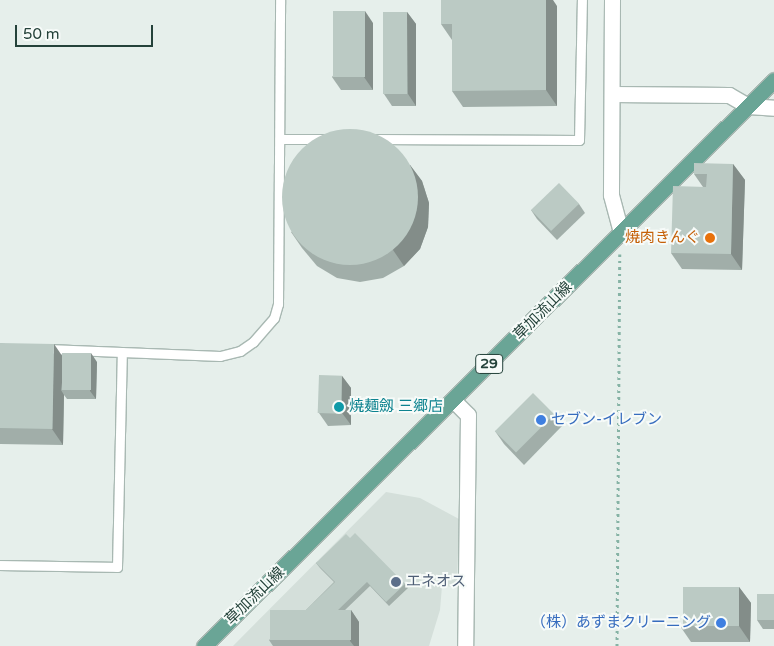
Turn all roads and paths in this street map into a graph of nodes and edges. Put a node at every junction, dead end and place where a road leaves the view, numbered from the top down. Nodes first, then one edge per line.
1 (280, 0) edge
2 (582, 0) edge
3 (612, 0) edge
4 (774, 80) edge
5 (612, 94) junction
6 (748, 106) junction
7 (774, 108) edge
8 (280, 139) junction
9 (340, 139) edge
10 (360, 139) edge
11 (621, 233) junction
12 (38, 349) edge
13 (122, 352) junction
14 (453, 400) junction
15 (0, 565) edge
16 (204, 646) edge
17 (465, 646) edge
18 (617, 646) edge

1 - 8 lane
2 - 10 lane
3 - 5 street
4 - 6 main road, 草加流山線 / 29
5 - 6 street
5 - 11 street
6 - 7 street
6 - 11 main road, 草加流山線 / 29
8 - 9 lane
8 - 13 lane
11 - 14 main road, 草加流山線 / 29
11 - 18 path
12 - 13 lane
13 - 15 lane
14 - 16 main road, 草加流山線 / 29
14 - 17 street

